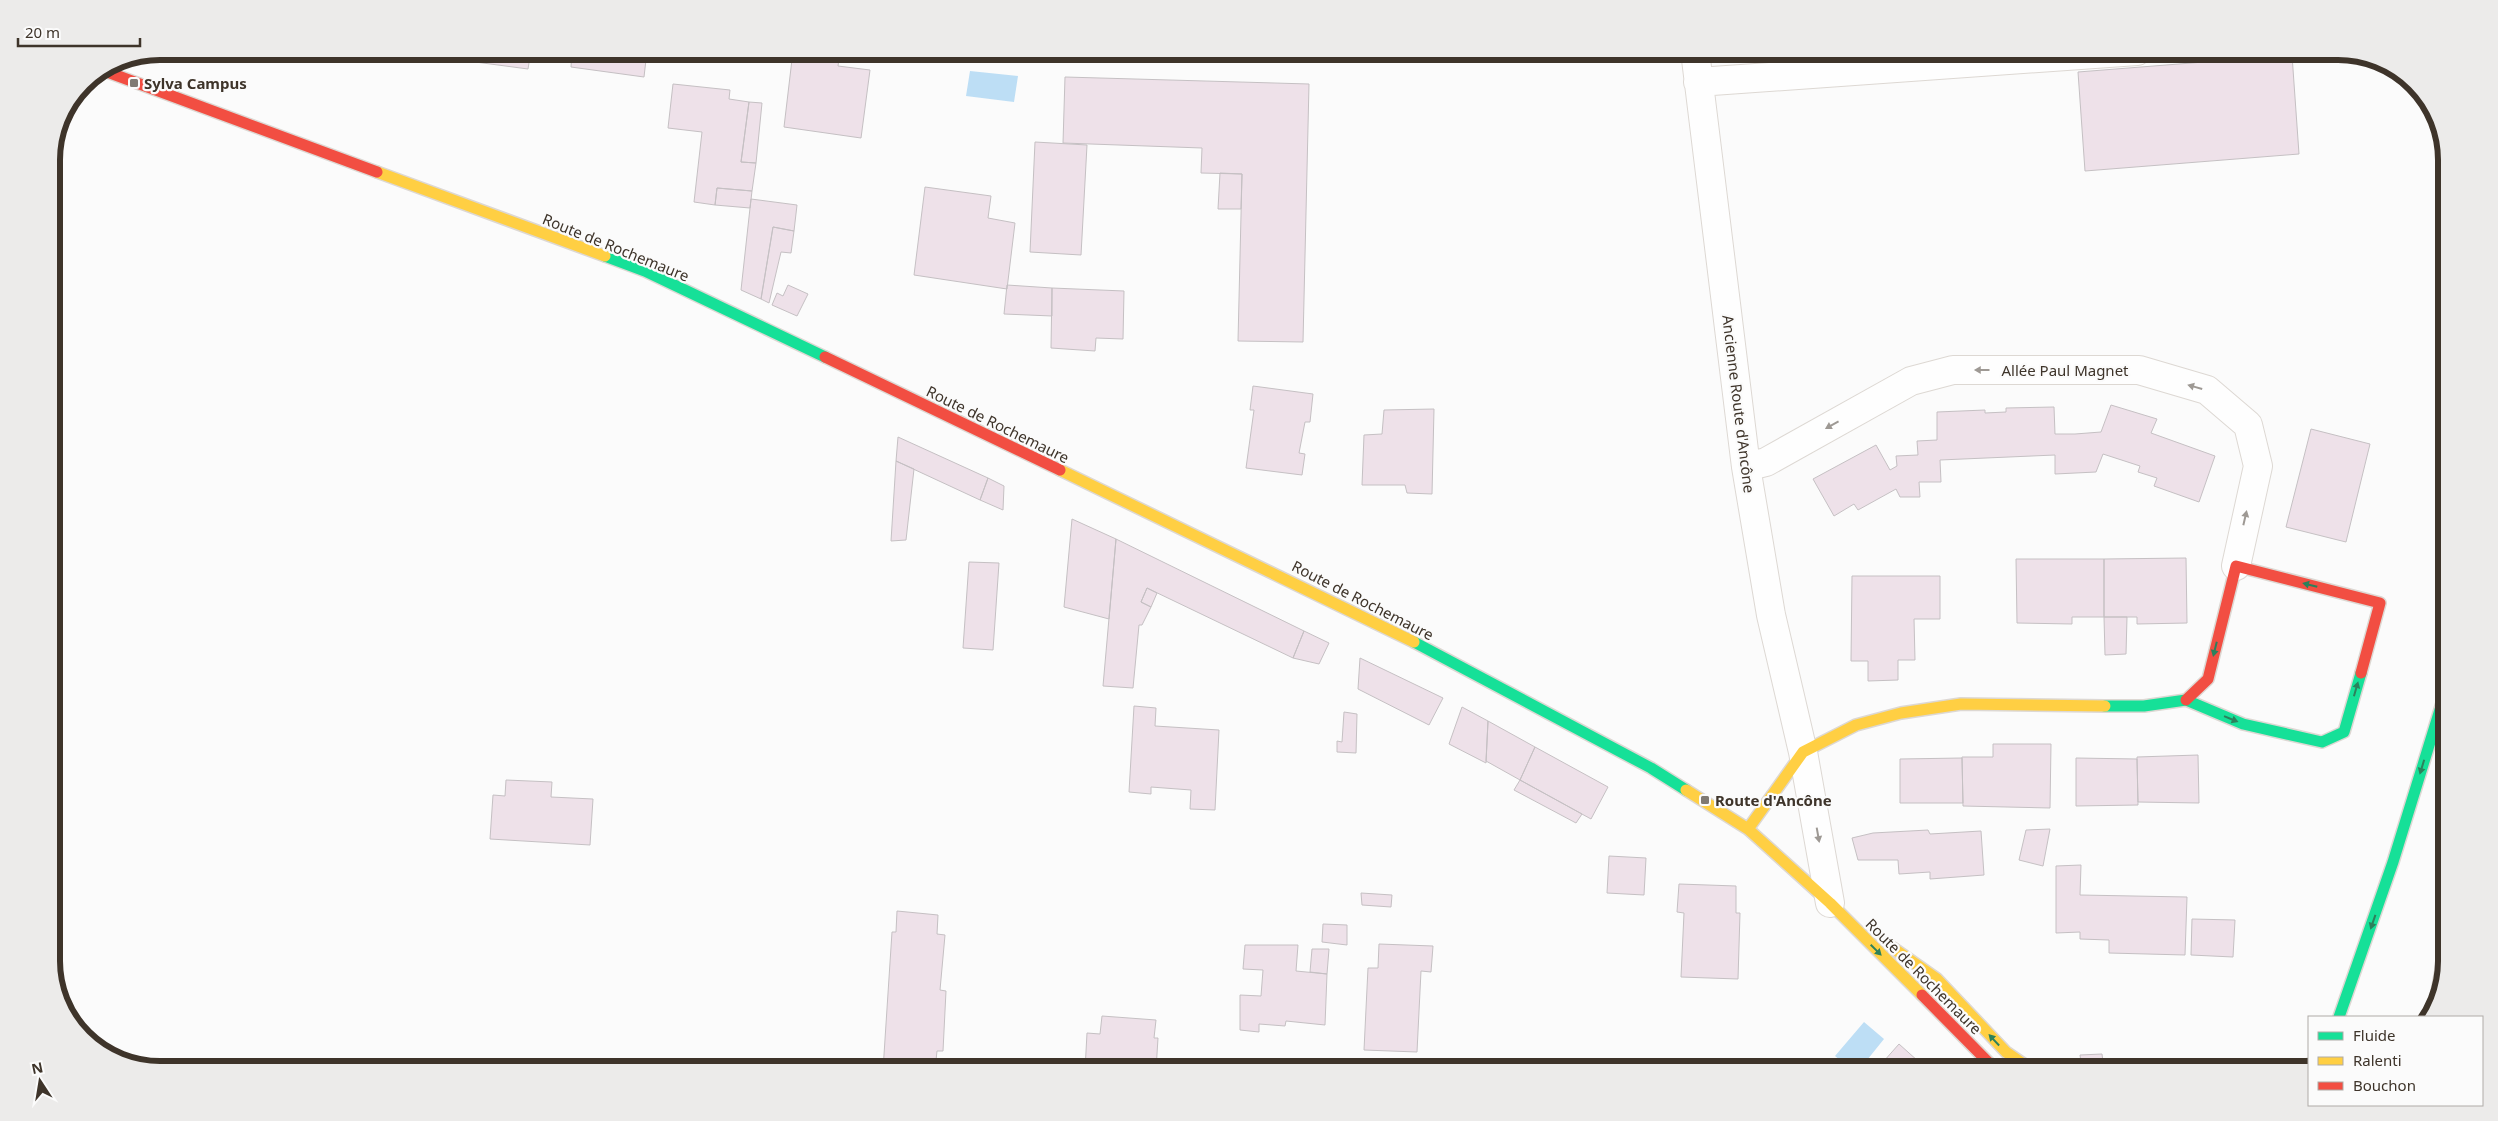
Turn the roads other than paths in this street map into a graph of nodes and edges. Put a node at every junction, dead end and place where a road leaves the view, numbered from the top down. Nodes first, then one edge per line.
1 (1696, 60) edge
2 (2010, 60) edge
3 (110, 73) edge
4 (1698, 82) junction
5 (1746, 467) junction
6 (2236, 566) junction
7 (2186, 700) junction
8 (2438, 716) edge
9 (1803, 752) junction
10 (1748, 829) junction
11 (1830, 903) junction
12 (2339, 1016) edge
13 (1987, 1061) edge
14 (2019, 1061) edge

1 - 4 street, Ancienne Route d'Ancône
2 - 4 street
3 - 10 main road, Route de Rochemaure
4 - 5 street, Ancienne Route d'Ancône
6 -> 5 street, Allée Paul Magnet
5 - 9 street, Ancienne Route d'Ancône
6 -> 7 main road, Allée Paul Magnet
7 -> 6 main road
7 - 9 main road
8 -> 12 main road
9 - 10 main road
9 -> 11 street, Ancienne Route d'Ancône
10 - 11 main road, Route de Rochemaure
11 -> 13 main road, Route de Rochemaure
14 -> 11 main road, Route de Rochemaure

